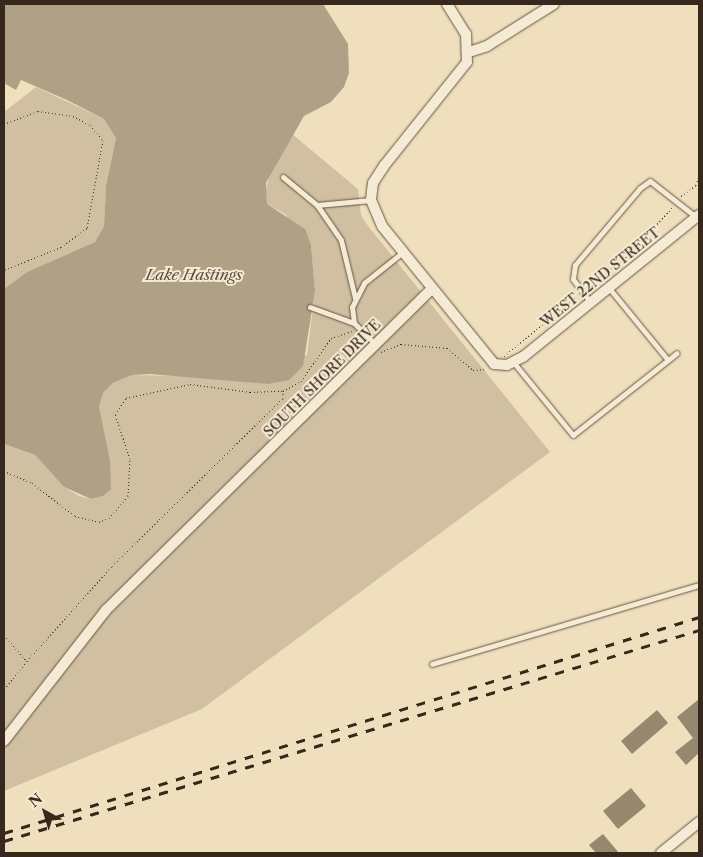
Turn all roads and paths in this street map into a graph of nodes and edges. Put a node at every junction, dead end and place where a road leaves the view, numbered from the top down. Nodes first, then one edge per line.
1 (447, 4) edge
2 (554, 4) edge
3 (469, 52) junction
4 (4, 124) edge
5 (699, 176) edge
6 (282, 177) dead end
7 (371, 200) junction
8 (676, 202) junction
9 (317, 205) junction
10 (698, 216) edge
11 (403, 252) junction
12 (4, 270) edge
13 (431, 288) junction
14 (609, 288) junction
15 (582, 292) junction
16 (355, 298) junction
17 (591, 303) junction
18 (310, 307) dead end
19 (354, 323) junction
20 (359, 329) junction
21 (352, 332) junction
22 (359, 337) dead end
23 (373, 346) junction
24 (677, 353) dead end
25 (668, 360) junction
26 (517, 361) junction
27 (494, 364) junction
28 (283, 391) junction
29 (4, 471) edge
30 (699, 585) edge
31 (4, 635) edge
32 (27, 661) junction
33 (432, 664) dead end
34 (4, 689) edge
35 (4, 741) edge
36 (699, 822) edge
37 (661, 853) edge

1 - 3 street
2 - 3 street
3 - 7 street
4 - 12 path
5 - 8 path
6 - 9 lane
7 - 9 lane
7 - 11 street
8 - 10 lane
8 - 15 path
8 - 15 lane
9 - 16 lane
10 - 14 street, WEST 22ND STREET
11 - 13 street
11 - 16 lane
13 - 23 street, SOUTH SHORE DRIVE
13 - 27 street
14 - 17 street, WEST 22ND STREET
14 - 25 lane
15 - 17 lane
15 - 27 path
16 - 19 lane
17 - 26 street, WEST 22ND STREET
18 - 19 lane
19 - 20 lane
20 - 21 path
20 - 23 lane
21 - 22 path
21 - 28 path
23 - 27 path
23 - 35 street, SOUTH SHORE DRIVE
24 - 25 lane
25 - 26 lane
26 - 27 street
28 - 29 path
28 - 32 path
30 - 33 lane
31 - 32 path
32 - 34 path
36 - 37 street

